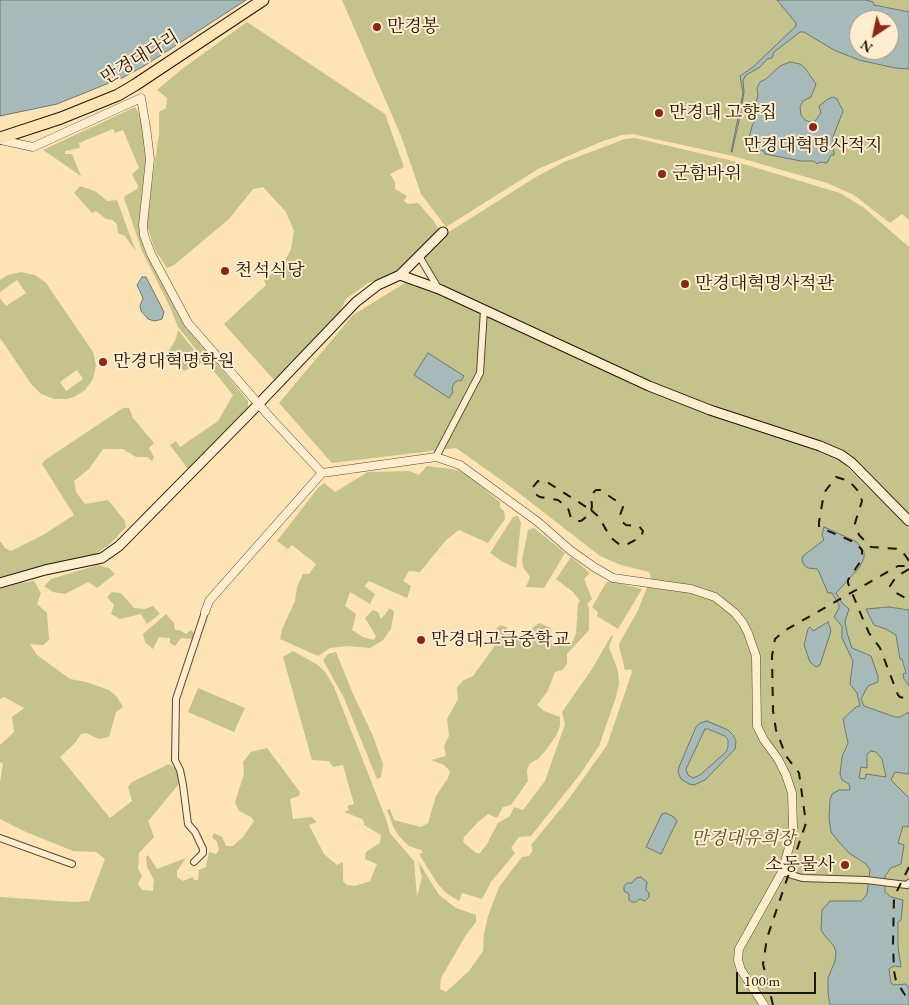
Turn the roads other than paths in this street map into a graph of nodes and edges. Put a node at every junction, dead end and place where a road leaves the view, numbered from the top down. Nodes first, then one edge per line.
1 (263, 0) edge
2 (0, 139) edge
3 (443, 232) dead end
4 (419, 256) junction
5 (400, 275) junction
6 (439, 290) junction
7 (484, 310) junction
8 (259, 403) junction
9 (436, 457) junction
10 (322, 473) junction
11 (909, 521) edge
12 (0, 583) edge
13 (205, 612) joint
14 (0, 838) edge
15 (194, 862) dead end
16 (72, 864) dead end
17 (782, 872) junction
18 (909, 883) edge
19 (764, 1005) edge

1 - 2 highway, 만경대다리
2 - 8 street
3 - 4 main road
4 - 5 main road
4 - 6 street
5 - 6 main road
5 - 8 main road
6 - 7 main road
7 - 9 street
7 - 11 main road
8 - 10 street
8 - 12 main road
9 - 10 street
9 - 17 street
10 - 13 street
13 - 15 street
14 - 16 street
17 - 18 street
17 - 19 street

